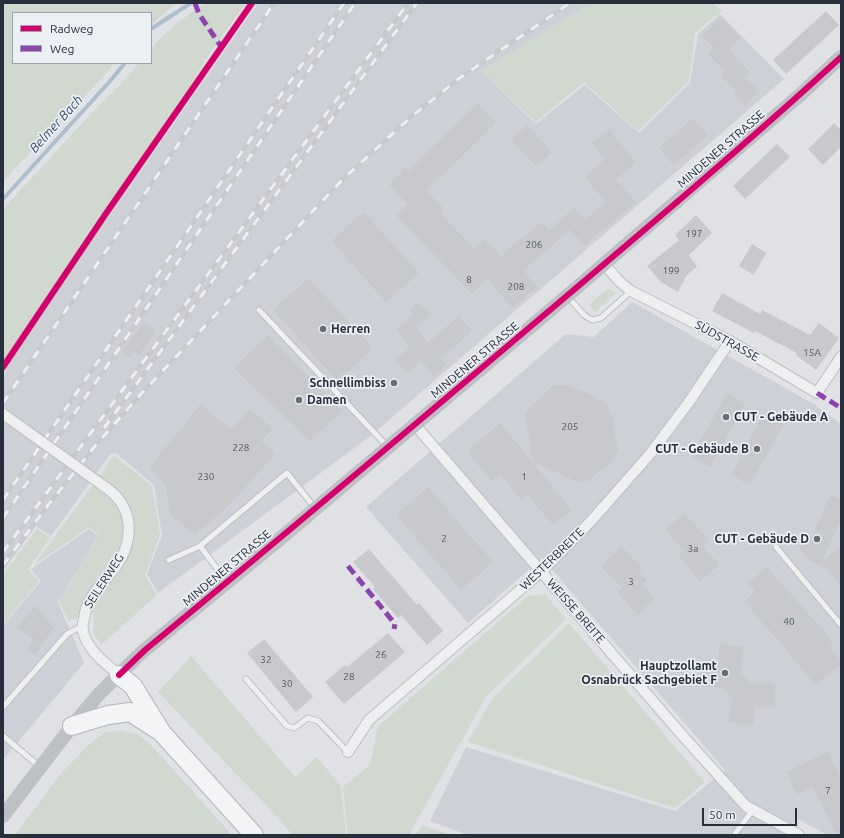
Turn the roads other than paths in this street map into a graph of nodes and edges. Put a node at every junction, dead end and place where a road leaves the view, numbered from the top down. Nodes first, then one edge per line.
1 (252, 3) edge
2 (841, 58) edge
3 (604, 264) junction
4 (631, 290) junction
5 (567, 296) junction
6 (259, 310) dead end
7 (730, 341) junction
8 (841, 357) edge
9 (3, 368) edge
10 (3, 414) edge
11 (415, 425) junction
12 (388, 447) junction
13 (315, 509) junction
14 (200, 546) junction
15 (776, 547) dead end
16 (169, 560) dead end
17 (542, 571) junction
18 (227, 582) junction
19 (841, 625) edge
20 (83, 626) junction
21 (119, 674) junction
22 (246, 679) dead end
23 (3, 707) edge
24 (130, 712) junction
25 (72, 726) junction
26 (162, 733) junction
27 (3, 736) edge
28 (348, 752) joint
29 (40, 766) junction
30 (753, 810) junction
31 (3, 816) edge
32 (254, 835) edge
33 (734, 835) edge
34 (799, 835) edge

1 - 9 lane
2 - 3 main road, MINDENER STRASSE
3 - 4 street, SÜDSTRASSE
3 - 5 main road, MINDENER STRASSE
4 - 5 lane
4 - 7 street, SÜDSTRASSE
5 - 11 main road, MINDENER STRASSE
6 - 12 lane
7 - 8 street, SÜDSTRASSE
7 - 17 street, WESTERBREITE
10 - 20 street, SEILERWEG, bridge
11 - 12 main road, MINDENER STRASSE
11 - 17 street, WEISSE BREITE
12 - 13 main road, MINDENER STRASSE
13 - 14 lane
13 - 18 main road, MINDENER STRASSE
14 - 16 lane
14 - 18 lane
15 - 19 lane
17 - 28 street, WESTERBREITE
17 - 30 street, WEISSE BREITE
18 - 21 main road, MINDENER STRASSE
20 - 21 street, SEILERWEG
20 - 23 lane
21 - 24 highway
21 - 25 main road, MINDENER STRASSE
21 - 26 highway
22 - 28 lane
24 - 25 highway
24 - 26 highway
25 - 29 main road, MINDENER STRASSE
26 - 32 highway
27 - 29 lane
29 - 31 main road, MINDENER STRASSE
30 - 33 lane
30 - 34 street, WEISSE BREITE

